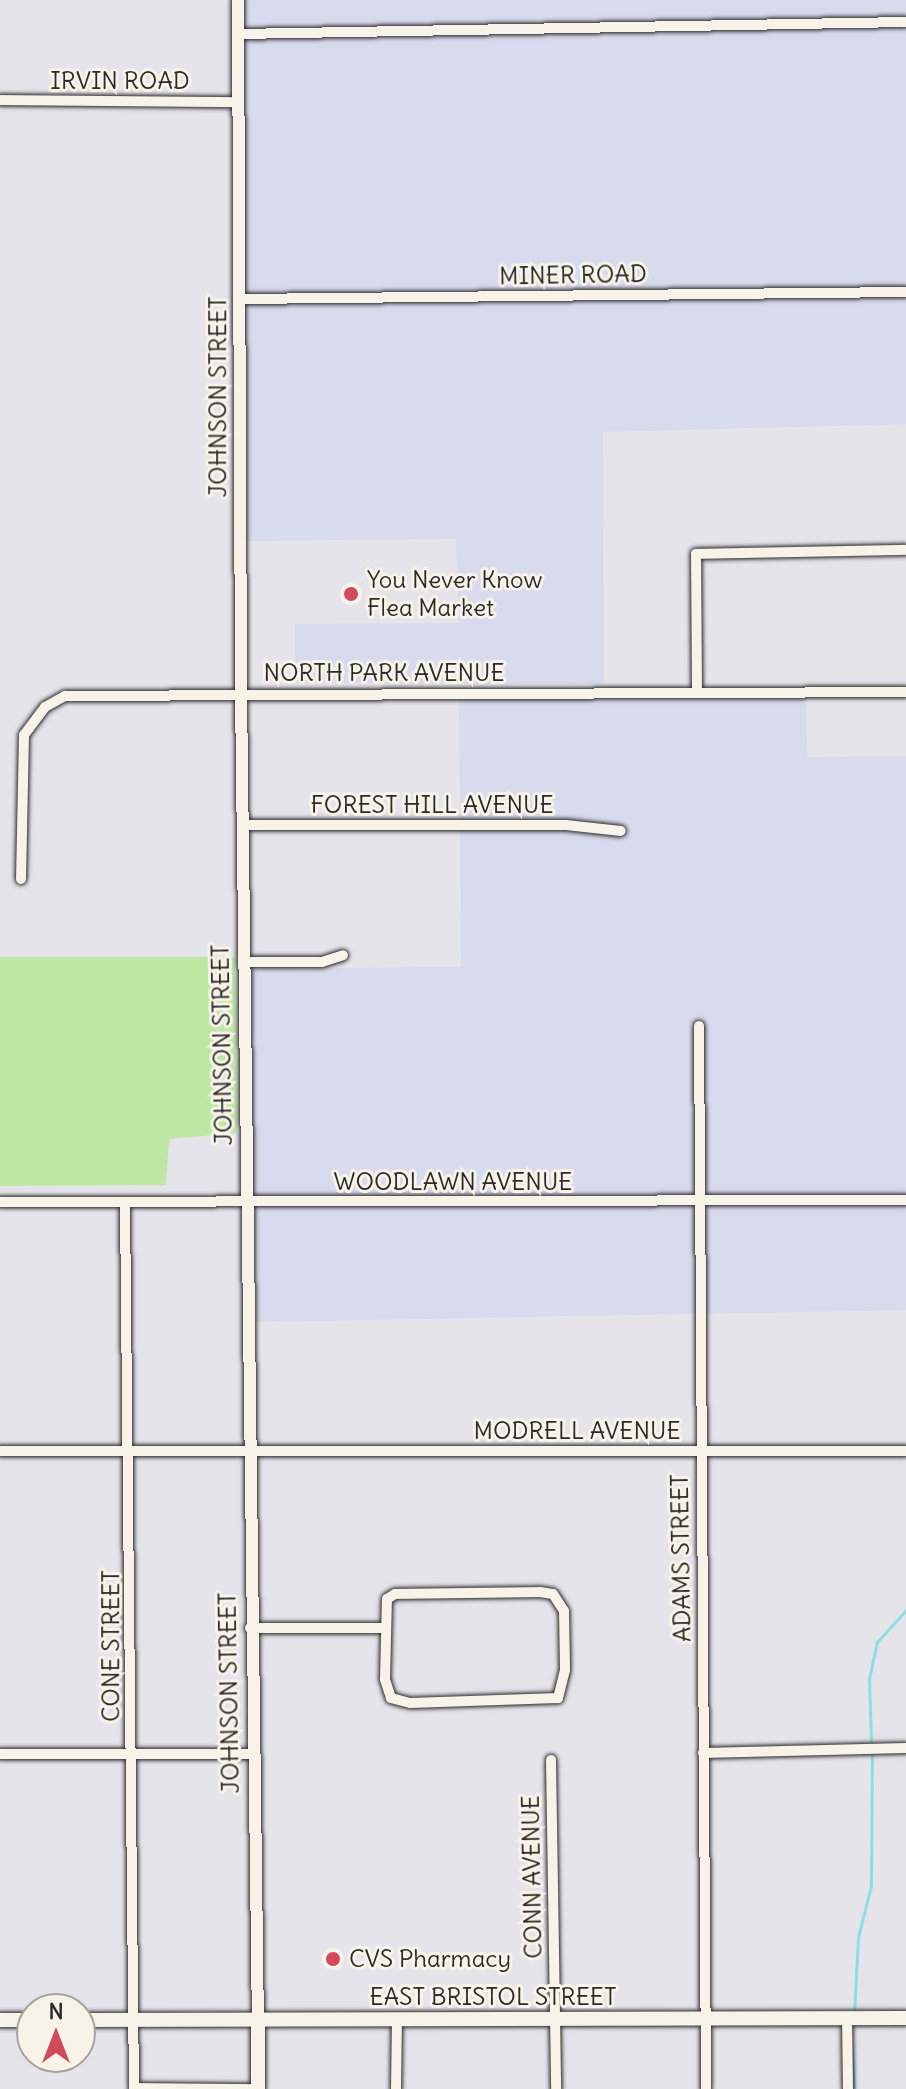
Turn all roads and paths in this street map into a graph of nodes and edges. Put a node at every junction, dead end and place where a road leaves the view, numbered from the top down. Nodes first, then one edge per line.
1 (238, 0) edge
2 (906, 22) edge
3 (239, 34) junction
4 (0, 100) edge
5 (239, 102) junction
6 (906, 292) edge
7 (240, 299) junction
8 (906, 550) edge
9 (697, 692) junction
10 (906, 692) edge
11 (241, 693) junction
12 (242, 825) junction
13 (621, 831) dead end
14 (21, 879) dead end
15 (343, 955) dead end
16 (243, 962) junction
17 (699, 1026) dead end
18 (245, 1200) junction
19 (906, 1200) edge
20 (0, 1202) edge
21 (125, 1203) junction
22 (699, 1203) junction
23 (0, 1451) edge
24 (129, 1451) junction
25 (700, 1451) junction
26 (906, 1451) edge
27 (248, 1452) junction
28 (250, 1628) junction
29 (384, 1628) junction
30 (906, 1748) edge
31 (703, 1753) junction
32 (0, 1754) edge
33 (131, 1754) junction
34 (251, 1754) junction
35 (551, 1760) dead end
36 (555, 2018) junction
37 (705, 2018) junction
38 (847, 2018) junction
39 (906, 2018) edge
40 (397, 2019) junction
41 (96, 2020) edge
42 (133, 2020) junction
43 (258, 2020) junction
44 (134, 2088) edge
45 (258, 2089) edge
46 (396, 2089) edge
47 (556, 2089) edge
48 (706, 2089) edge
49 (848, 2089) edge

1 - 3 street, JOHNSON STREET
2 - 3 street
3 - 5 street, JOHNSON STREET
4 - 5 street, IRVIN ROAD
5 - 7 street, JOHNSON STREET
6 - 7 street, MINER ROAD
7 - 11 street, JOHNSON STREET
8 - 9 street
9 - 10 street, NORTH PARK AVENUE
9 - 11 street, NORTH PARK AVENUE
11 - 12 street, JOHNSON STREET
11 - 14 street, NORTH PARK AVENUE
12 - 13 street, FOREST HILL AVENUE
12 - 16 street, JOHNSON STREET
15 - 16 street
16 - 18 street, JOHNSON STREET
17 - 22 street, ADAMS STREET
18 - 21 street, WOODLAWN AVENUE
18 - 22 street, WOODLAWN AVENUE
18 - 27 street, JOHNSON STREET
19 - 22 street, WOODLAWN AVENUE
20 - 21 street, WOODLAWN AVENUE
21 - 24 street, CONE STREET
22 - 25 street, ADAMS STREET
23 - 24 street, MODRELL AVENUE
24 - 27 street, MODRELL AVENUE
24 - 33 street, CONE STREET
25 - 26 street, MODRELL AVENUE
25 - 27 street, MODRELL AVENUE
25 - 31 street, ADAMS STREET
27 - 28 street, JOHNSON STREET
28 - 29 street
28 - 34 street, JOHNSON STREET
29 - 29 street
30 - 31 street
31 - 37 street, ADAMS STREET
32 - 33 street
33 - 34 street
33 - 42 street, CONE STREET
34 - 43 street, JOHNSON STREET
35 - 36 street, CONN AVENUE
36 - 37 main road, EAST BRISTOL STREET
36 - 40 main road, EAST BRISTOL STREET
36 - 47 street, CONN AVENUE
37 - 38 main road, EAST BRISTOL STREET
37 - 48 street, ADAMS STREET
38 - 39 main road, EAST BRISTOL STREET
38 - 49 street
40 - 43 main road, EAST BRISTOL STREET
40 - 46 street
41 - 42 main road, EAST BRISTOL STREET
42 - 43 main road, EAST BRISTOL STREET
42 - 44 street, CONE STREET
43 - 45 main road, JOHNSON STREET
44 - 45 street

